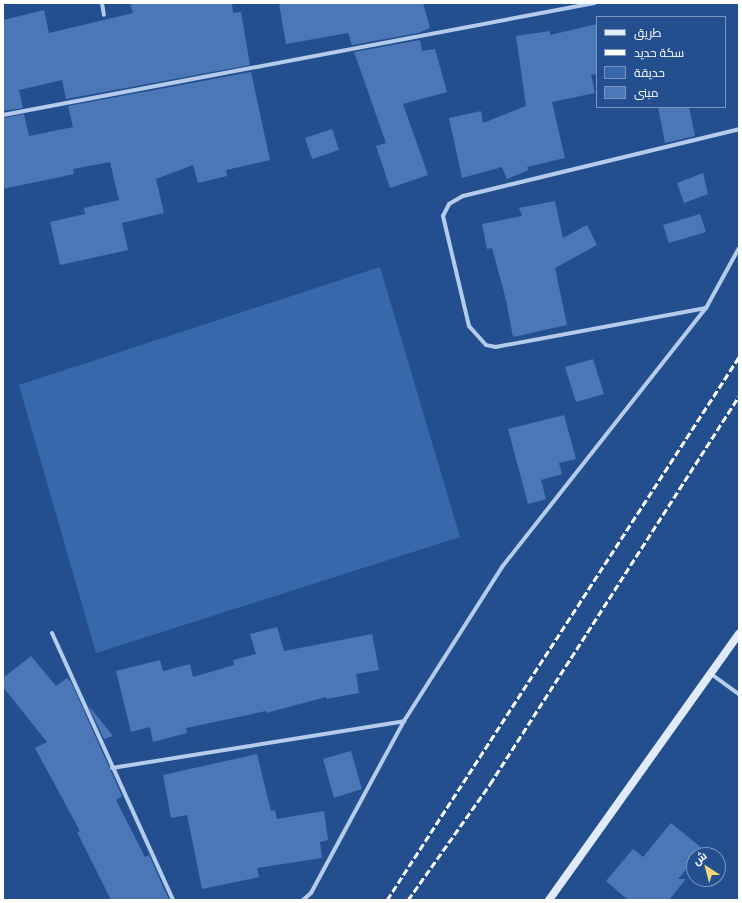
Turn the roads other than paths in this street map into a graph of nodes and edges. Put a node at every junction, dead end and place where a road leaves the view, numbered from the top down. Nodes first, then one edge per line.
1 (102, 3) edge
2 (594, 3) edge
3 (104, 16) dead end
4 (3, 115) edge
5 (739, 129) edge
6 (739, 248) edge
7 (706, 308) junction
8 (52, 633) dead end
9 (739, 634) edge
10 (711, 674) junction
11 (739, 694) edge
12 (404, 721) junction
13 (112, 768) junction
14 (550, 899) edge
15 (173, 900) edge
16 (303, 900) edge

1 - 3 street
2 - 4 street
5 - 7 street
6 - 7 street
7 - 12 street
8 - 13 street
9 - 10 main road
10 - 11 street
10 - 14 main road
12 - 13 street
12 - 16 street
13 - 15 street

